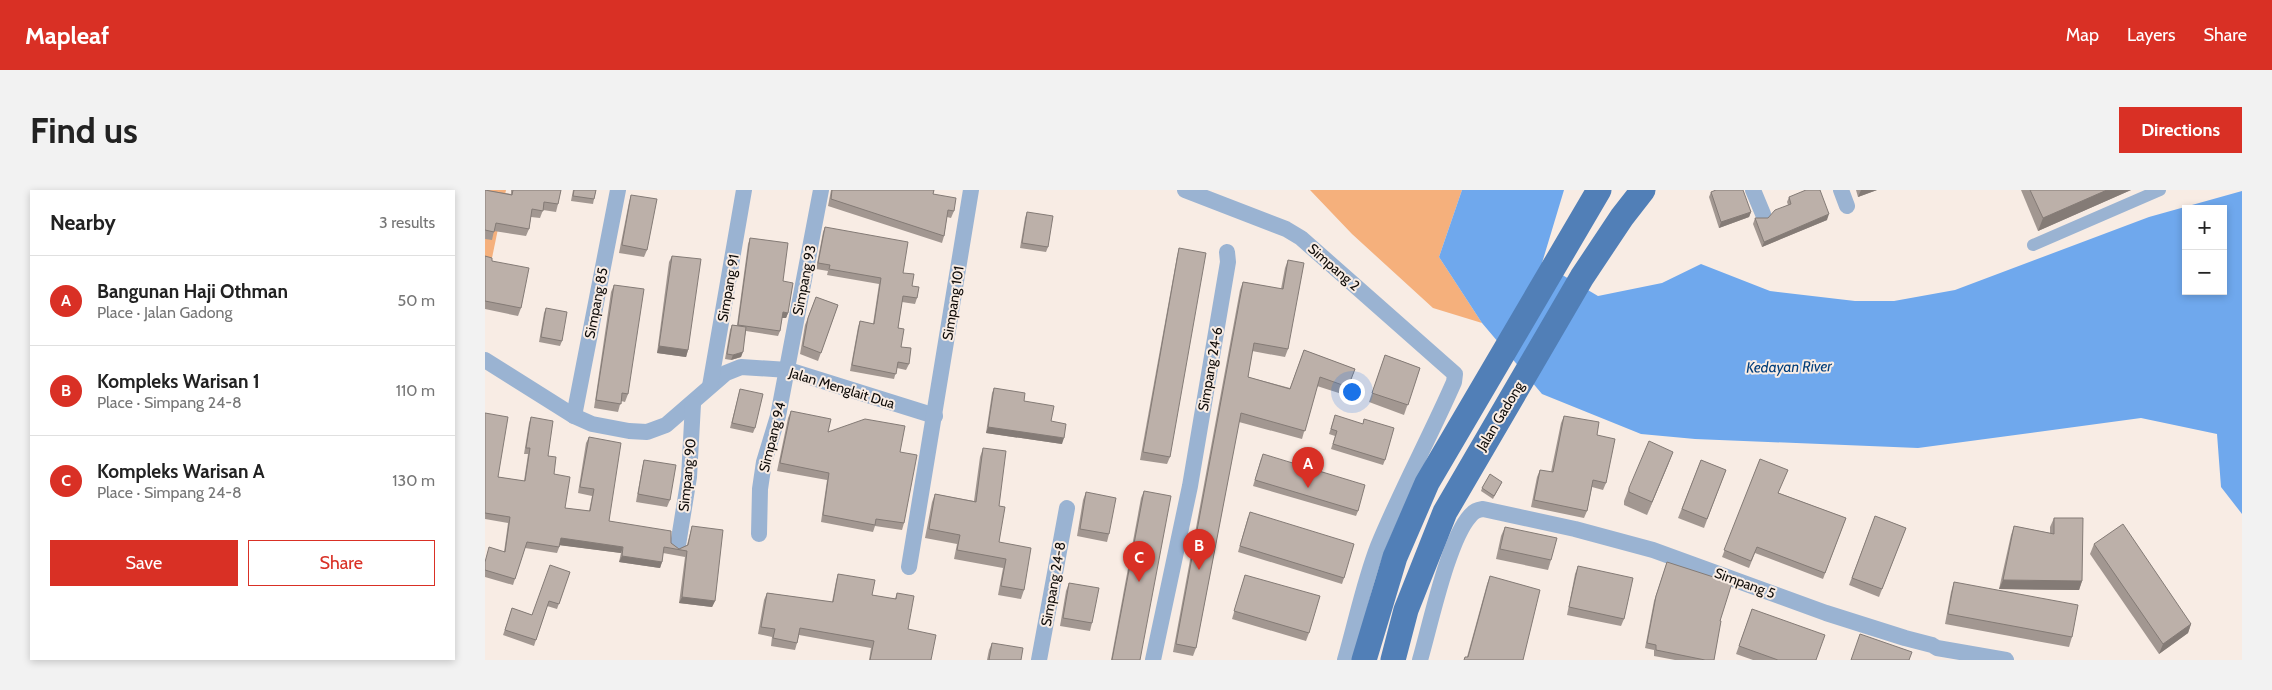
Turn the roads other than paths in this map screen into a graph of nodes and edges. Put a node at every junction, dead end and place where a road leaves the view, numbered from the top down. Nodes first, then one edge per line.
1 (618, 190) edge
2 (744, 190) edge
3 (821, 190) edge
4 (971, 190) edge
5 (1185, 190) edge
6 (1599, 190) edge
7 (1643, 190) edge
8 (1753, 190) edge
9 (1841, 190) edge
10 (2159, 190) edge
11 (1847, 206) dead end
12 (1763, 214) dead end
13 (2033, 245) dead end
14 (1227, 252) dead end
15 (485, 360) edge
16 (788, 370) junction
17 (710, 386) junction
18 (693, 404) junction
19 (574, 416) junction
20 (935, 416) junction
21 (1067, 508) dead end
22 (759, 534) dead end
23 (678, 546) edge
24 (909, 567) dead end
25 (1039, 660) edge
26 (1153, 660) edge
27 (1345, 660) edge
28 (1364, 660) edge
29 (1393, 660) edge
30 (1419, 660) edge
31 (2006, 660) edge

1 - 19 street, Simpang 85
2 - 17 street, Simpang 91
3 - 16 street, Simpang 93
4 - 20 street, Simpang 101
5 - 27 street, Simpang 2
6 - 28 main road, Jalan Gadong
7 - 29 main road, Jalan Gadong
8 - 12 street
9 - 11 street
10 - 13 street
14 - 26 street, Simpang 24-6
15 - 19 street, Jalan Menglait Dua
16 - 17 street, Jalan Menglait Dua
16 - 20 street, Jalan Menglait Dua
16 - 22 street, Simpang 94
17 - 18 street, Jalan Menglait Dua
18 - 19 street, Jalan Menglait Dua
18 - 23 street, Simpang 90
20 - 24 street
21 - 25 street, Simpang 24-8
30 - 31 street, Simpang 5

